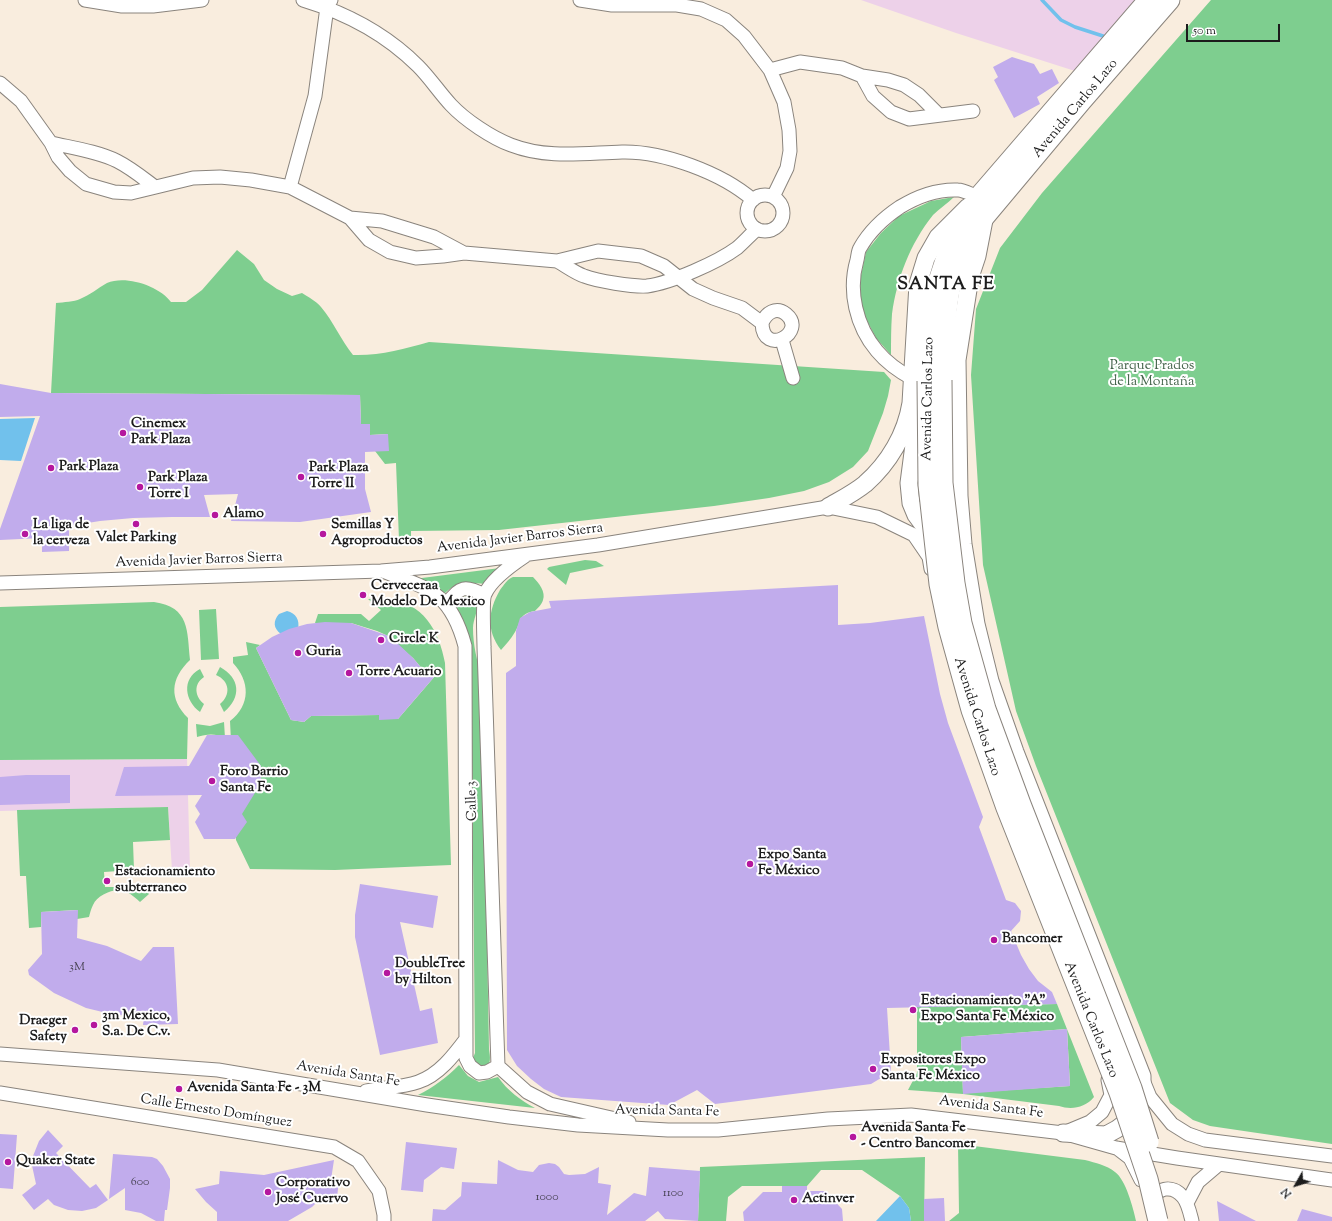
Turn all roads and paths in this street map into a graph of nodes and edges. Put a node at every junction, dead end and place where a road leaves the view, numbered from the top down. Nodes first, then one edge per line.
1 (85, 0) edge
2 (202, 0) edge
3 (303, 0) edge
4 (580, 0) edge
5 (1148, 0) edge
6 (1170, 0) edge
7 (329, 4) edge
8 (770, 70) junction
9 (862, 76) junction
10 (0, 83) edge
11 (973, 111) dead end
12 (938, 114) junction
13 (51, 143) junction
14 (155, 187) junction
15 (290, 187) junction
16 (773, 197) junction
17 (978, 197) junction
18 (753, 200) junction
19 (350, 218) junction
20 (984, 218) junction
21 (757, 229) junction
22 (464, 253) junction
23 (557, 261) junction
24 (678, 277) junction
25 (762, 323) junction
26 (782, 340) junction
27 (793, 378) dead end
28 (928, 380) junction
29 (909, 419) junction
30 (828, 507) junction
31 (963, 544) junction
32 (527, 554) junction
33 (929, 557) joint
34 (381, 571) junction
35 (0, 583) edge
36 (484, 595) junction
37 (447, 604) junction
38 (964, 713) junction
39 (1015, 752) junction
40 (466, 1038) junction
41 (0, 1054) edge
42 (498, 1066) junction
43 (1142, 1076) junction
44 (0, 1093) edge
45 (357, 1093) junction
46 (668, 1130) junction
47 (1063, 1133) junction
48 (1116, 1148) junction
49 (1332, 1156) edge
50 (1218, 1164) junction
51 (1332, 1180) edge
52 (1187, 1203) junction
53 (1155, 1214) edge
54 (384, 1221) edge
55 (1155, 1221) edge
56 (1169, 1221) edge
57 (1192, 1221) edge

1 - 2 street
3 - 7 street
4 - 8 street
5 - 17 highway, Avenida Carlos Lazo
6 - 20 highway, Avenida Carlos Lazo
7 - 15 street
7 - 18 street
8 - 9 street
8 - 16 street
9 - 12 street
9 - 12 street
10 - 13 street
11 - 12 street
13 - 14 street
13 - 14 street
14 - 15 street
15 - 19 street
16 - 18 street
16 - 21 street
17 - 28 highway, Avenida Carlos Lazo
17 - 28 street
18 - 21 street
19 - 22 street
19 - 22 street
20 - 28 highway, Avenida Carlos Lazo
20 - 31 main road, Avenida Carlos Lazo
21 - 24 street
22 - 23 street
23 - 24 street
23 - 24 street
24 - 25 street
25 - 26 street
25 - 26 street
26 - 27 street
28 - 29 main road, Avenida Carlos Lazo
28 - 53 highway, Avenida Carlos Lazo, bridge
28 - 56 highway, Avenida Carlos Lazo, bridge
29 - 30 main road, Avenida Carlos Lazo
29 - 31 main road
30 - 32 street, Avenida Javier Barros Sierra
30 - 33 street, Avenida Javier Barros Sierra
31 - 39 main road, Avenida Carlos Lazo
32 - 34 street, Avenida Javier Barros Sierra
32 - 36 street
33 - 38 street, Avenida Carlos Lazo
34 - 35 street, Avenida Javier Barros Sierra
34 - 37 street, Calle 3
36 - 37 street
36 - 42 street, Calle 3
37 - 40 street, Calle 3
38 - 39 main road
38 - 47 street, Avenida Carlos Lazo
39 - 43 main road, Avenida Carlos Lazo
40 - 42 street, Calle 3
40 - 45 street
41 - 45 street, Avenida Santa Fe
42 - 46 street
43 - 47 main road
43 - 49 street, Avenida Carlos Lazo
44 - 54 street, Calle Ernesto Domínguez
45 - 46 street, Avenida Santa Fe
46 - 47 street, Avenida Santa Fe
47 - 48 street, Avenida Santa Fe
48 - 50 street, Avenida Santa Fe
48 - 53 street, Avenida Carlos Lazo
50 - 51 street, Avenida Santa Fe
50 - 52 street
52 - 53 street
52 - 57 street
53 - 55 street, Avenida Carlos Lazo

